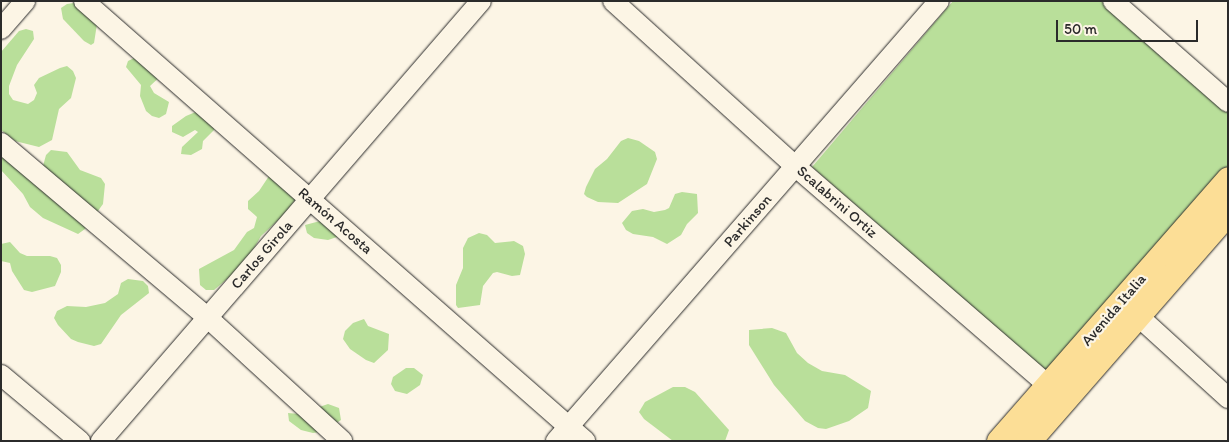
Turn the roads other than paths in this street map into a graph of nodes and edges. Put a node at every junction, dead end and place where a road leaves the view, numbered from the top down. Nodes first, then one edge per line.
1 (25, 1) edge
2 (84, 1) edge
3 (482, 1) edge
4 (613, 1) edge
5 (939, 1) edge
6 (1113, 1) edge
7 (1, 29) edge
8 (1228, 102) edge
9 (1, 143) edge
10 (795, 166) junction
11 (1228, 179) edge
12 (310, 199) junction
13 (1228, 212) edge
14 (1138, 316) junction
15 (208, 318) junction
16 (1, 375) edge
17 (1056, 392) junction
18 (1228, 398) edge
19 (562, 434) edge
20 (80, 441) edge
21 (101, 441) edge
22 (342, 441) edge
23 (585, 441) edge
24 (999, 441) edge
25 (1028, 441) edge

1 - 7 street
2 - 12 street, Ramón Acosta
3 - 12 street, Carlos Girola
4 - 10 street, Scalabrini Ortiz
5 - 10 street, Parkinson
6 - 8 street
9 - 15 street
10 - 17 street, Scalabrini Ortiz
10 - 19 street, Parkinson
11 - 17 main road, Avenida Italia
12 - 15 street, Carlos Girola
12 - 19 street, Ramón Acosta
13 - 14 main road, Avenida Italia
14 - 17 main road, Avenida Italia
14 - 18 street
15 - 21 street, Carlos Girola
15 - 22 street
16 - 20 street
17 - 24 main road, Avenida Italia
17 - 25 main road, Avenida Italia
19 - 23 street, Ramón Acosta

